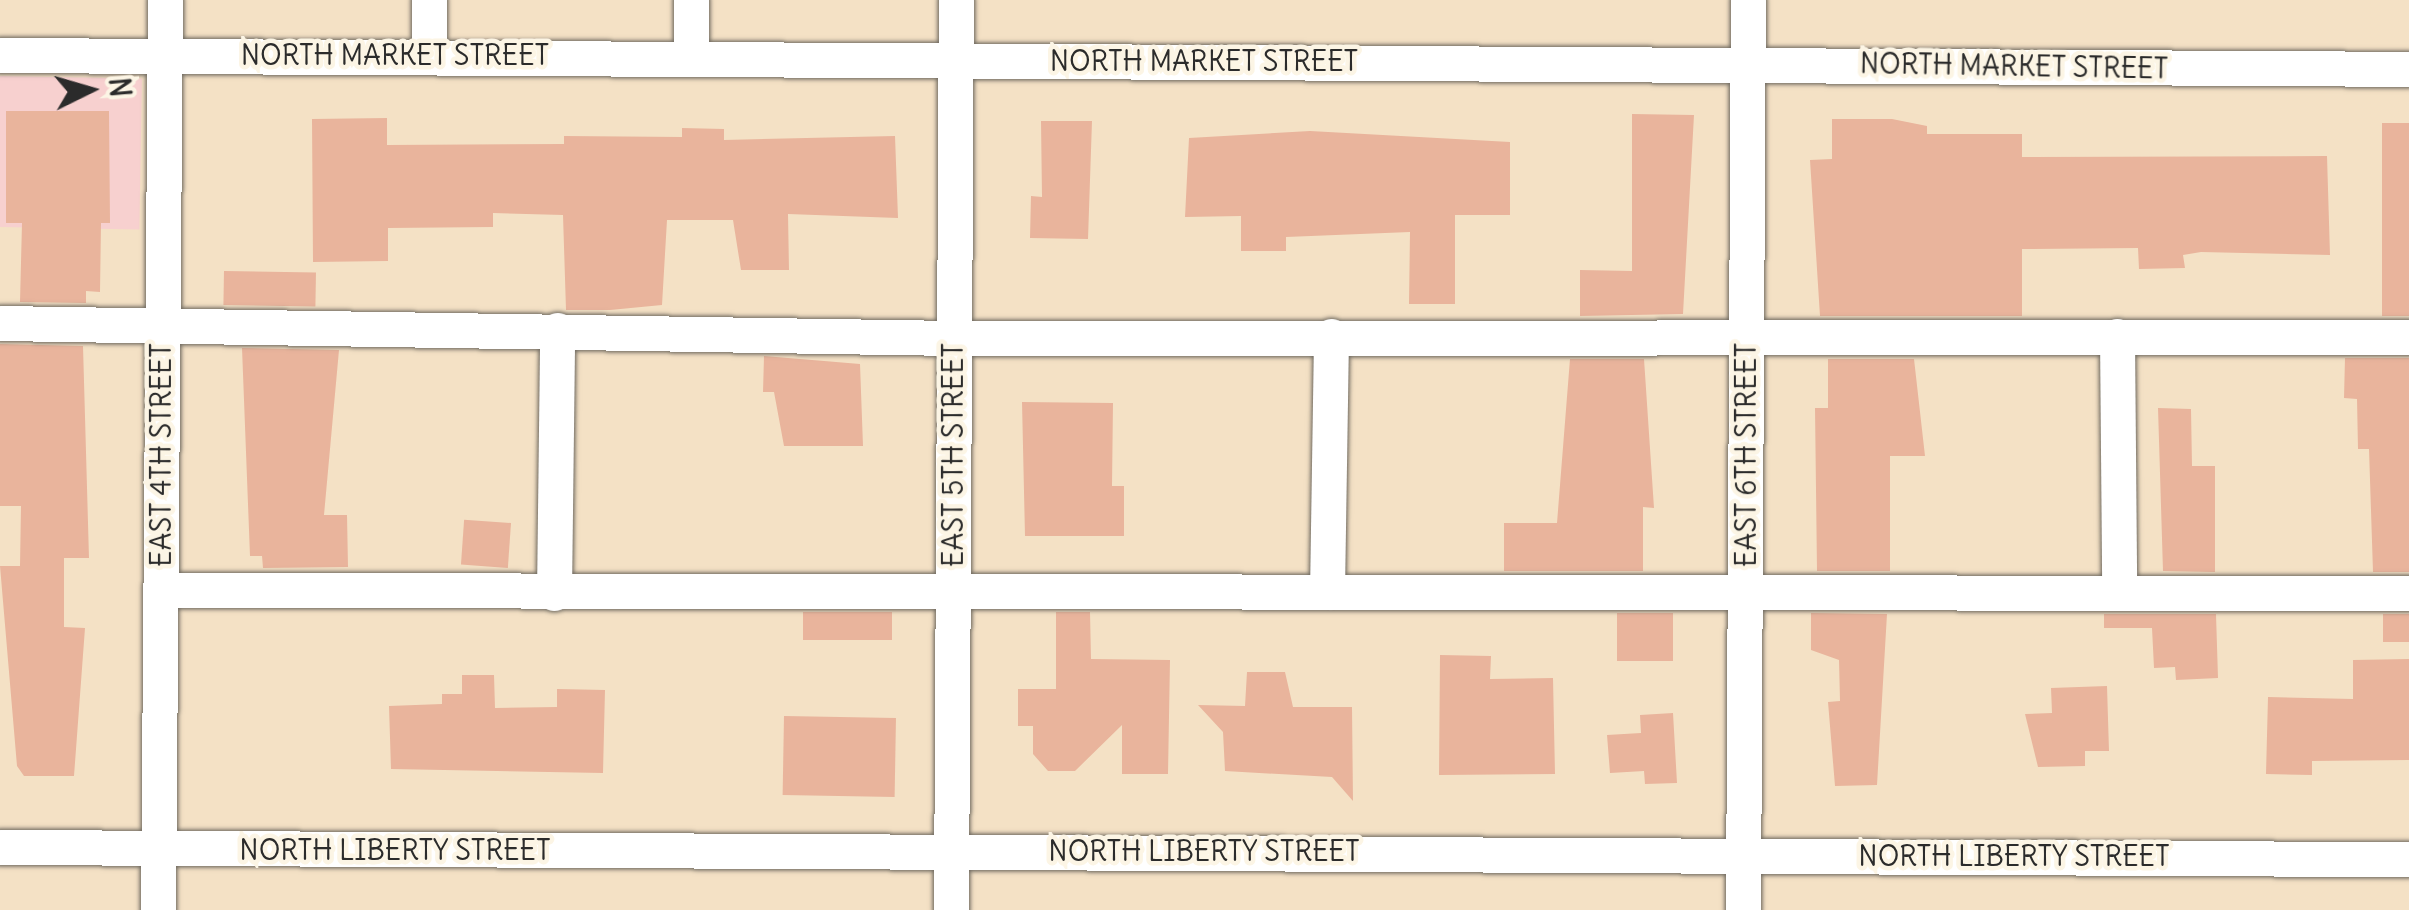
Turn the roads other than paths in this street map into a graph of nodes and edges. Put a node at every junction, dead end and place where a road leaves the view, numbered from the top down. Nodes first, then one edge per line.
1 (165, 0) edge
2 (430, 0) edge
3 (691, 0) edge
4 (956, 0) edge
5 (1748, 0) edge
6 (429, 54) junction
7 (0, 55) edge
8 (690, 55) junction
9 (165, 56) junction
10 (955, 60) junction
11 (1747, 64) junction
12 (2409, 69) edge
13 (162, 322) junction
14 (0, 323) edge
15 (556, 330) junction
16 (1746, 334) junction
17 (1331, 336) junction
18 (2118, 336) junction
19 (2409, 337) edge
20 (954, 338) junction
21 (1745, 588) junction
22 (2119, 588) junction
23 (160, 590) junction
24 (1327, 592) junction
25 (2409, 592) edge
26 (554, 593) junction
27 (952, 595) junction
28 (0, 847) edge
29 (158, 848) junction
30 (952, 850) junction
31 (1744, 854) junction
32 (2409, 859) edge
33 (158, 910) edge
34 (951, 910) edge
35 (1743, 910) edge

1 - 9 street, EAST 4TH STREET
2 - 6 street
3 - 8 street
4 - 10 street, EAST 5TH STREET
5 - 11 street, EAST 6TH STREET
6 - 8 street, NORTH MARKET STREET
6 - 9 street, NORTH MARKET STREET
7 - 9 street, NORTH MARKET STREET
8 - 10 street, NORTH MARKET STREET
9 - 13 street, EAST 4TH STREET
10 - 11 street, NORTH MARKET STREET
10 - 20 street, EAST 5TH STREET
11 - 12 street, NORTH MARKET STREET
11 - 16 street, EAST 6TH STREET
13 - 14 street
13 - 15 street
13 - 23 street, EAST 4TH STREET
15 - 20 street
15 - 26 street
16 - 17 street
16 - 18 street
16 - 21 street, EAST 6TH STREET
17 - 20 street
17 - 24 street
18 - 19 street
18 - 22 street
20 - 27 street, EAST 5TH STREET
21 - 22 street
21 - 24 street
21 - 31 street, EAST 6TH STREET
22 - 25 street
23 - 26 street
23 - 29 street, EAST 4TH STREET
24 - 27 street
26 - 27 street
27 - 30 street, EAST 5TH STREET
28 - 29 street, NORTH LIBERTY STREET
29 - 30 street, NORTH LIBERTY STREET
29 - 33 street, EAST 4TH STREET
30 - 31 street, NORTH LIBERTY STREET
30 - 34 street, EAST 5TH STREET
31 - 32 street, NORTH LIBERTY STREET
31 - 35 street, EAST 6TH STREET

